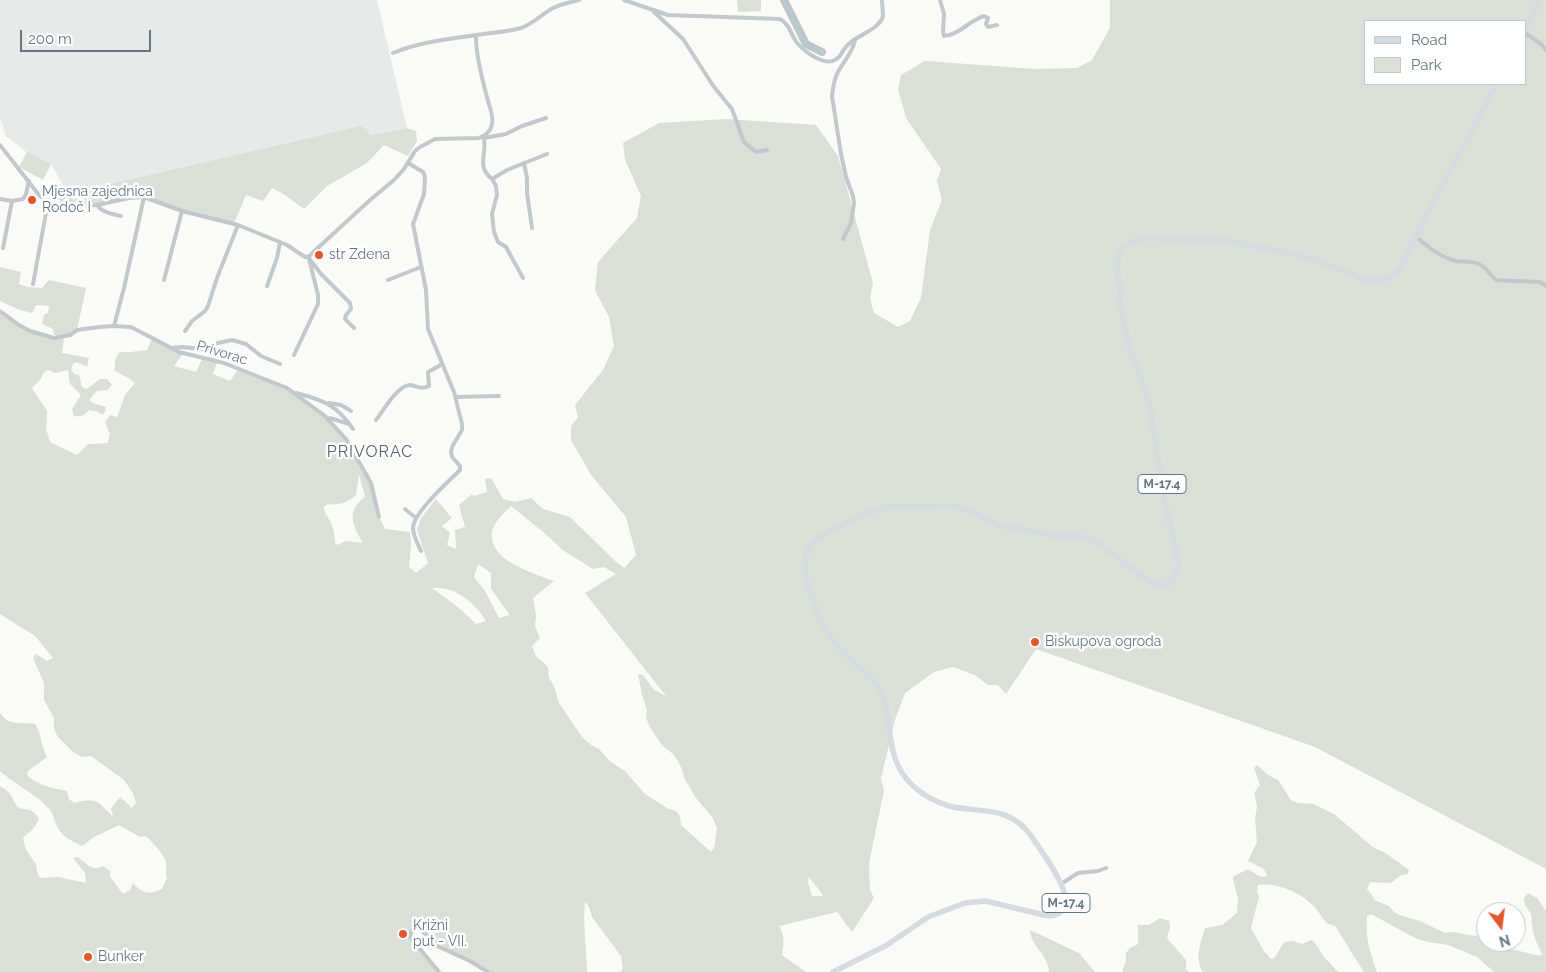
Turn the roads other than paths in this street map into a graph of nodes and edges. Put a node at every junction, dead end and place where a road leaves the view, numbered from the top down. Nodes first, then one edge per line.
1 (579, 0) edge
2 (624, 0) edge
3 (882, 0) edge
4 (940, 0) edge
5 (1540, 0) edge
6 (652, 10) junction
7 (997, 25) dead end
8 (1526, 28) edge
9 (1526, 34) edge
10 (476, 36) junction
11 (855, 40) junction
12 (1546, 50) edge
13 (393, 53) dead end
14 (1495, 85) edge
15 (546, 118) dead end
16 (484, 137) junction
17 (0, 145) edge
18 (767, 150) dead end
19 (547, 154) dead end
20 (524, 163) junction
21 (408, 164) junction
22 (492, 178) junction
23 (29, 181) junction
24 (144, 197) junction
25 (0, 199) edge
26 (12, 201) junction
27 (48, 202) junction
28 (97, 205) junction
29 (182, 211) junction
30 (121, 216) dead end
31 (238, 225) junction
32 (532, 228) dead end
33 (1416, 236) junction
34 (843, 239) dead end
35 (280, 242) junction
36 (3, 248) dead end
37 (308, 257) junction
38 (421, 267) junction
39 (522, 278) dead end
40 (164, 280) dead end
41 (388, 280) dead end
42 (33, 284) dead end
43 (267, 286) dead end
44 (1546, 286) edge
45 (0, 311) edge
46 (114, 326) junction
47 (354, 328) dead end
48 (185, 331) dead end
49 (170, 348) junction
50 (294, 355) dead end
51 (442, 363) junction
52 (280, 364) dead end
53 (294, 392) junction
54 (499, 396) dead end
55 (456, 397) junction
56 (327, 403) junction
57 (351, 411) dead end
58 (325, 416) junction
59 (376, 420) dead end
60 (350, 424) junction
61 (353, 429) dead end
62 (405, 510) dead end
63 (379, 517) dead end
64 (416, 518) junction
65 (421, 551) dead end
66 (1106, 868) dead end
67 (1061, 884) junction
68 (438, 972) edge
69 (488, 972) edge
70 (833, 972) edge

1 - 10 street
2 - 6 street
3 - 11 street
4 - 7 street
5 - 8 main road
6 - 11 street
6 - 18 street
9 - 12 street
10 - 13 street
10 - 16 street
11 - 34 street
14 - 33 main road, M-17.4
15 - 16 street
16 - 21 street
16 - 22 street
17 - 23 street
19 - 20 street
20 - 22 street
20 - 32 street
21 - 37 street
21 - 38 street
22 - 39 street
23 - 26 street
23 - 27 street
24 - 28 street
24 - 29 street
24 - 46 street
25 - 26 street
26 - 36 street
27 - 28 street
27 - 42 street
28 - 30 street
29 - 31 street
29 - 40 street
31 - 35 street
31 - 48 street
33 - 44 street
33 - 67 main road, M-17.4
35 - 37 street
35 - 43 street
37 - 47 street
37 - 50 street
38 - 41 street
38 - 51 street
45 - 46 street, Privorac
46 - 49 street, Privorac
49 - 52 street
49 - 53 street, Privorac
51 - 55 street
51 - 59 street
53 - 56 street
53 - 58 street, Privorac
54 - 55 street
55 - 64 street
56 - 57 street
56 - 60 street
58 - 60 street
58 - 63 street, Privorac
60 - 61 street
62 - 64 street
64 - 65 street
66 - 67 street
67 - 70 main road, M-17.4
68 - 69 street

